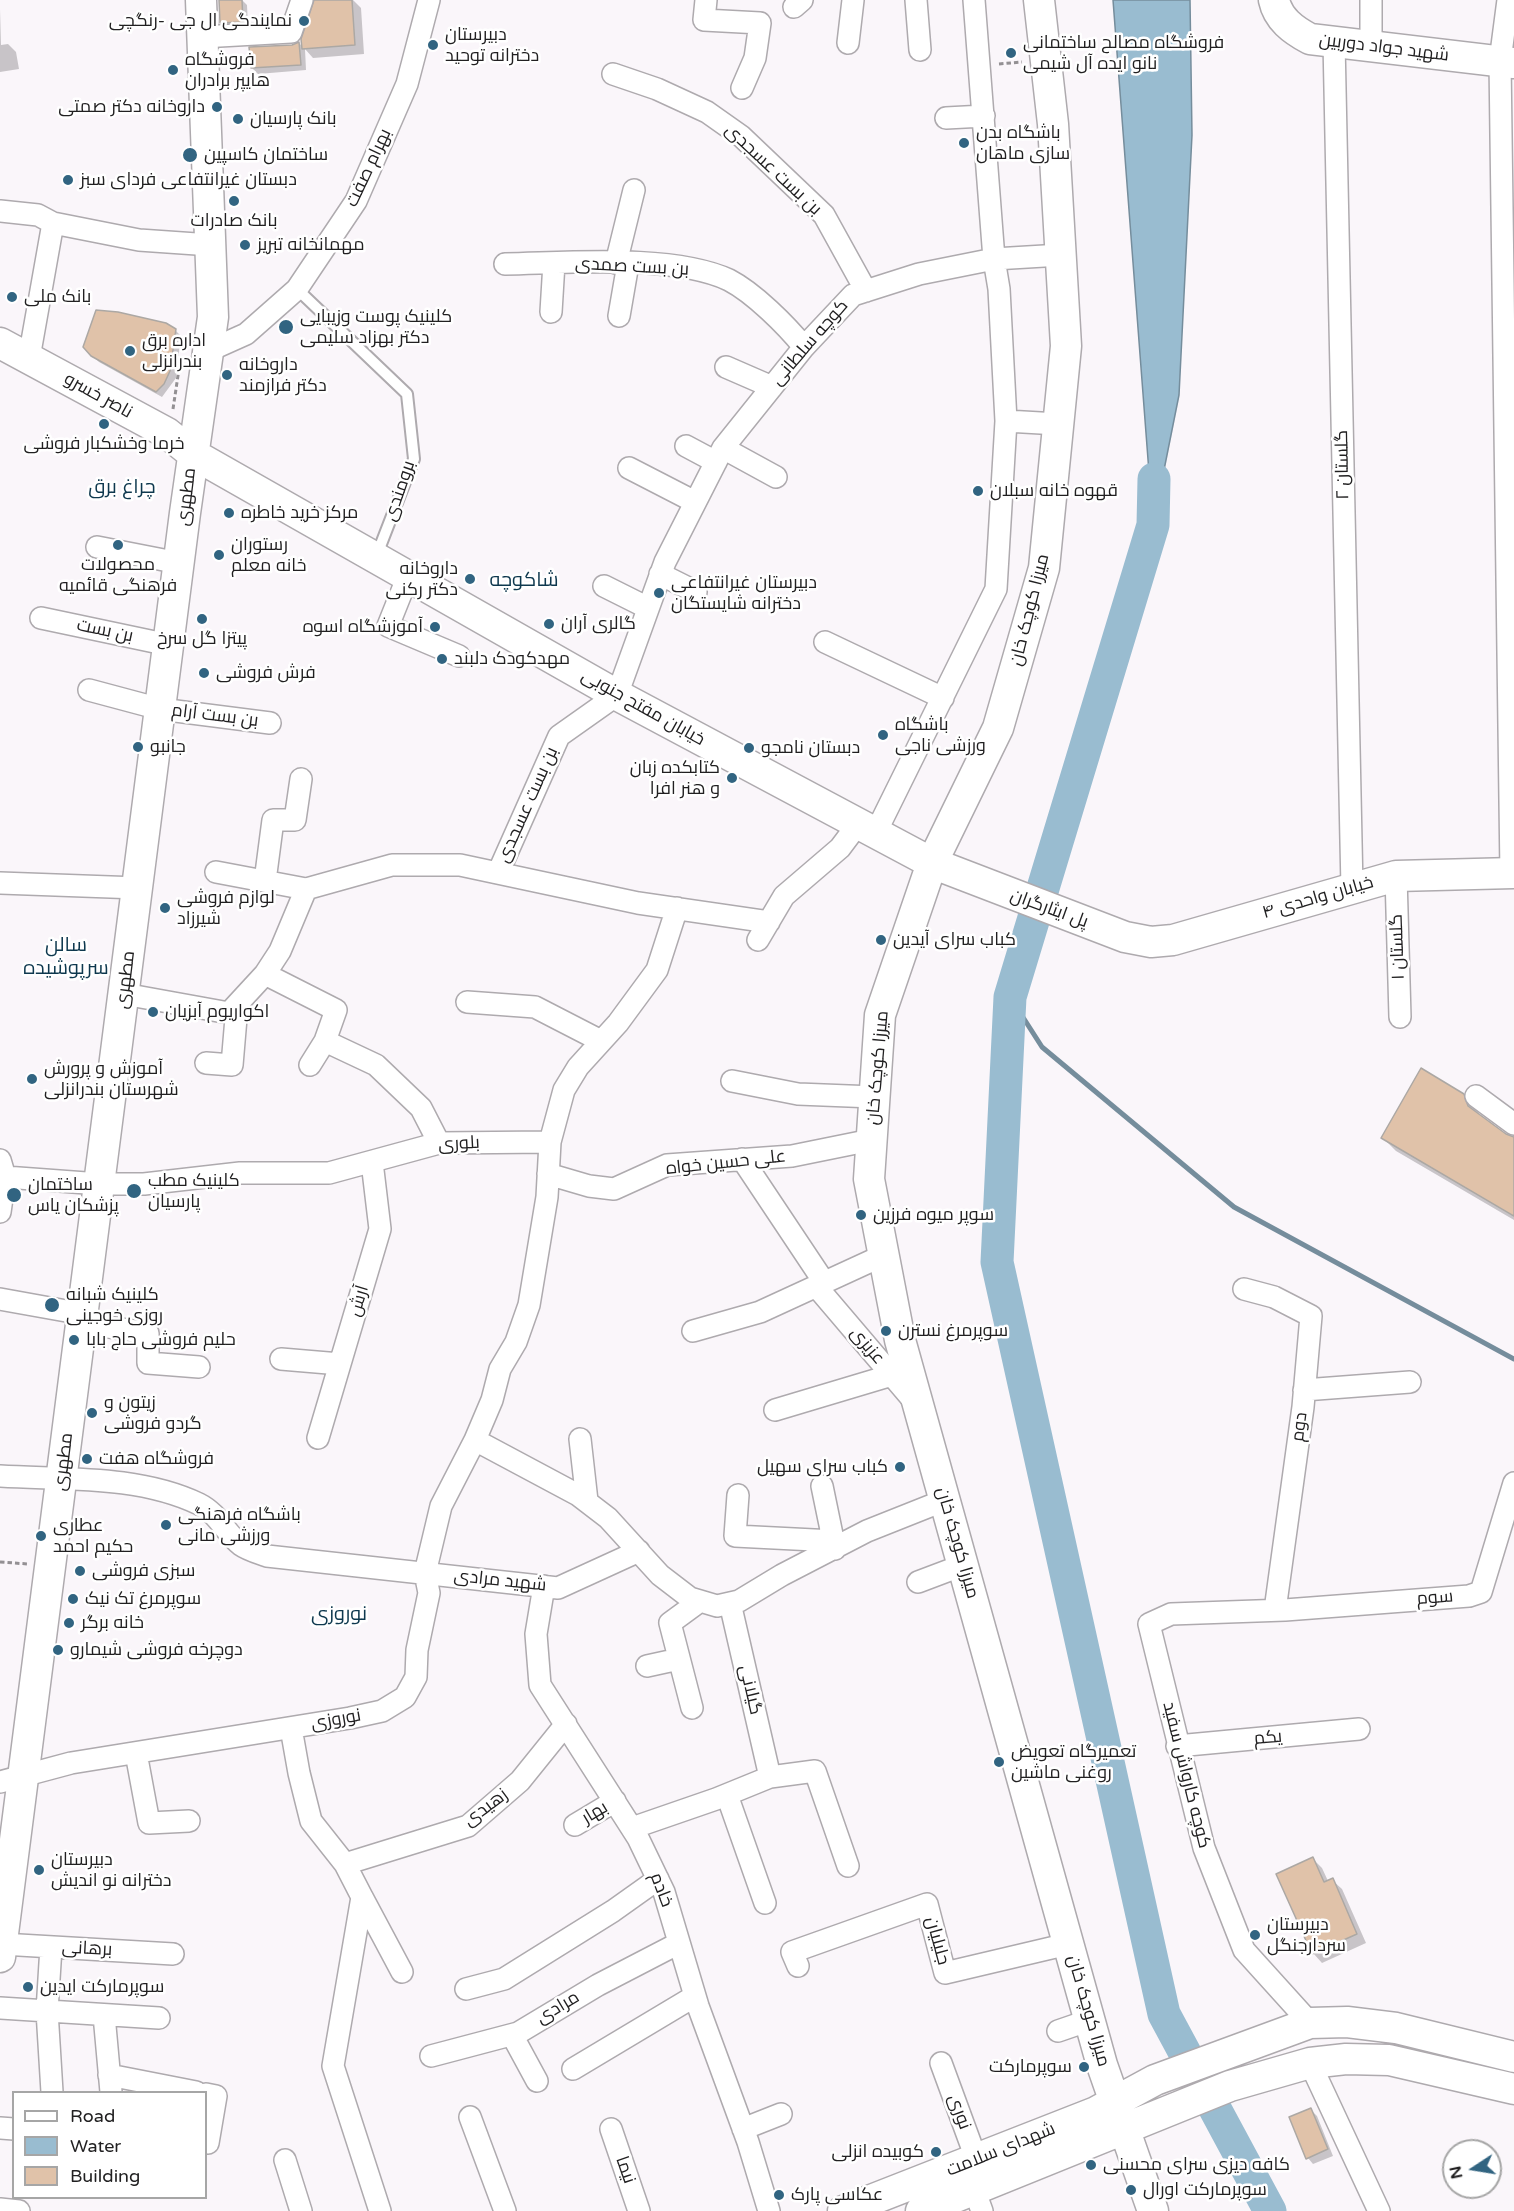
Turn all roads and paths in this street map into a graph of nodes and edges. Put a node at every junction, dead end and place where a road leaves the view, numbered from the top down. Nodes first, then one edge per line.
1 (201, 0) edge
2 (302, 0) edge
3 (429, 0) edge
4 (706, 0) edge
5 (853, 0) edge
6 (916, 0) edge
7 (974, 0) edge
8 (1039, 0) edge
9 (1274, 0) edge
10 (1371, 0) edge
11 (1508, 0) edge
12 (202, 37) junction
13 (1334, 42) junction
14 (848, 43) dead end
15 (1371, 47) junction
16 (920, 50) dead end
17 (1046, 59) junction
18 (1507, 62) edge
19 (979, 66) junction
20 (613, 74) dead end
21 (742, 88) dead end
22 (984, 116) junction
23 (946, 118) dead end
24 (634, 190) dead end
25 (0, 211) edge
26 (53, 223) junction
27 (211, 245) junction
28 (1060, 255) junction
29 (994, 259) junction
30 (555, 263) junction
31 (505, 264) dead end
32 (622, 264) junction
33 (297, 289) junction
34 (866, 291) junction
35 (551, 312) dead end
36 (619, 316) dead end
37 (0, 344) edge
38 (804, 347) junction
39 (208, 351) junction
40 (29, 358) junction
41 (726, 367) dead end
42 (772, 387) junction
43 (1006, 421) junction
44 (1058, 424) junction
45 (686, 446) dead end
46 (193, 454) junction
47 (719, 455) junction
48 (629, 468) dead end
49 (776, 477) dead end
50 (695, 502) junction
51 (97, 547) dead end
52 (375, 558) junction
53 (179, 563) junction
54 (660, 574) junction
55 (408, 576) junction
56 (604, 586) dead end
57 (696, 592) dead end
58 (648, 608) junction
59 (41, 618) dead end
60 (825, 642) dead end
61 (169, 645) junction
62 (459, 656) dead end
63 (89, 690) dead end
64 (617, 695) junction
65 (943, 698) junction
66 (160, 709) junction
67 (1511, 713) edge
68 (270, 723) dead end
69 (301, 778) dead end
70 (867, 828) junction
71 (932, 863) junction
72 (216, 872) dead end
73 (498, 873) junction
74 (1513, 873) edge
75 (1396, 876) junction
76 (265, 881) junction
77 (973, 881) joint
78 (0, 883) edge
79 (138, 888) junction
80 (1352, 888) junction
81 (306, 889) junction
82 (677, 908) junction
83 (770, 922) junction
84 (1125, 937) joint
85 (758, 940) dead end
86 (265, 974) junction
87 (124, 994) junction
88 (467, 1002) dead end
89 (229, 1013) junction
90 (1400, 1017) dead end
91 (325, 1041) junction
92 (601, 1041) junction
93 (206, 1063) dead end
94 (310, 1065) dead end
95 (732, 1081) dead end
96 (1476, 1096) dead end
97 (874, 1097) junction
98 (1514, 1124) edge
99 (871, 1140) junction
100 (550, 1142) junction
101 (439, 1143) junction
102 (742, 1159) junction
103 (372, 1162) junction
104 (3, 1168) edge
105 (548, 1174) junction
106 (100, 1184) junction
107 (0, 1212) edge
108 (884, 1255) junction
109 (820, 1284) junction
110 (1244, 1288) dead end
111 (0, 1299) edge
112 (83, 1319) junction
113 (693, 1331) dead end
114 (281, 1359) dead end
115 (340, 1364) junction
116 (200, 1367) dead end
117 (892, 1376) junction
118 (1410, 1382) dead end
119 (1304, 1390) junction
120 (919, 1407) junction
121 (775, 1410) dead end
122 (318, 1438) dead end
123 (580, 1439) dead end
124 (475, 1440) junction
125 (0, 1476) edge
126 (62, 1479) junction
127 (1514, 1483) edge
128 (822, 1486) dead end
129 (738, 1495) dead end
130 (945, 1500) junction
131 (587, 1501) junction
132 (835, 1545) junction
133 (639, 1551) junction
134 (963, 1565) junction
135 (425, 1573) junction
136 (918, 1582) dead end
137 (544, 1586) junction
138 (700, 1601) junction
139 (730, 1603) junction
140 (1275, 1610) junction
141 (679, 1659) junction
142 (647, 1666) dead end
143 (692, 1708) dead end
144 (566, 1724) junction
145 (291, 1728) junction
146 (1359, 1729) dead end
147 (1177, 1746) junction
148 (136, 1753) junction
149 (770, 1777) junction
150 (12, 1778) edge
151 (728, 1795) junction
152 (615, 1801) junction
153 (189, 1821) dead end
154 (575, 1825) dead end
155 (632, 1828) junction
156 (345, 1864) junction
157 (848, 1866) dead end
158 (658, 1880) junction
159 (362, 1897) junction
160 (765, 1903) dead end
161 (679, 1942) junction
162 (1068, 1944) junction
163 (51, 1947) junction
164 (1, 1951) edge
165 (173, 1954) dead end
166 (798, 1966) dead end
167 (402, 1972) dead end
168 (466, 1989) dead end
169 (695, 1996) junction
170 (0, 2008) edge
171 (47, 2011) junction
172 (104, 2015) junction
173 (159, 2018) dead end
174 (1090, 2020) junction
175 (1310, 2023) junction
176 (1059, 2031) dead end
177 (512, 2035) junction
178 (431, 2056) dead end
179 (1514, 2057) edge
180 (940, 2063) dead end
181 (1310, 2063) junction
182 (573, 2069) dead end
183 (537, 2081) dead end
184 (110, 2084) edge
185 (1514, 2089) edge
186 (52, 2091) edge
187 (185, 2091) edge
188 (207, 2094) edge
189 (1105, 2106) junction
190 (1165, 2112) junction
191 (782, 2114) dead end
192 (470, 2116) dead end
193 (1124, 2128) junction
194 (611, 2129) dead end
195 (743, 2129) junction
196 (208, 2143) dead end
197 (285, 2160) dead end
198 (977, 2187) edge
199 (1148, 2198) edge
200 (0, 2209) edge
201 (19, 2211) edge
202 (301, 2211) edge
203 (380, 2211) edge
204 (505, 2211) edge
205 (639, 2211) edge
206 (769, 2211) edge
207 (843, 2211) edge
208 (921, 2211) edge
209 (1379, 2211) edge

1 - 12 main road, مطهری
2 - 12 street
3 - 33 street, بهرام صفت
4 - 21 street
5 - 14 street
6 - 16 street
7 - 19 street
8 - 17 main road, میرزا کوچک خان
9 - 13 main road, شهید جواد دوربین
10 - 15 street
11 - 18 street
12 - 27 main road, مطهری
13 - 15 main road, شهید جواد دوربین
13 - 80 street, گلستان ۲
15 - 18 main road, شهید جواد دوربین
17 - 19 path
17 - 28 main road, میرزا کوچک خان
18 - 67 street
19 - 22 street
20 - 34 street, بن بست عسجدی
22 - 23 street
22 - 29 street
24 - 32 street
25 - 26 street
26 - 27 street
26 - 40 street
27 - 39 main road, مطهری
28 - 29 street, کوچه سلطانی
28 - 44 main road, میرزا کوچک خان
29 - 34 street, کوچه سلطانی
29 - 43 street
30 - 31 street, بن بست صمدی
30 - 32 street, بن بست صمدی
30 - 35 street
32 - 36 street
32 - 38 street, بن بست صمدی
33 - 39 street, بهرام صفت
33 - 52 lane, برومندی
34 - 38 street, کوچه سلطانی
37 - 40 main road, ناصر خسرو
38 - 42 street, کوچه سلطانی
39 - 46 main road, مطهری
40 - 46 main road, ناصر خسرو
41 - 42 street
42 - 47 street, کوچه سلطانی
43 - 44 street
43 - 65 street
44 - 71 main road, میرزا کوچک خان
45 - 47 street
46 - 52 main road, خیابان مفتح جنوبی
46 - 53 main road, مطهری
47 - 49 street
47 - 50 street, کوچه سلطانی
48 - 50 street
50 - 54 street, کوچه سلطانی
51 - 53 street
52 - 55 main road, خیابان مفتح جنوبی
53 - 61 main road, مطهری
54 - 57 street
54 - 58 street, کوچه سلطانی
55 - 62 street
55 - 64 main road, خیابان مفتح جنوبی
56 - 58 street
58 - 64 street, کوچه سلطانی
59 - 61 street, بن بست
60 - 65 street
61 - 66 main road, مطهری
63 - 66 street, بن بست آرام
64 - 70 main road, خیابان مفتح جنوبی
64 - 73 street, بن بست عسجدی
65 - 70 street
66 - 68 street, بن بست آرام
66 - 79 main road, مطهری
67 - 74 street
69 - 76 street
70 - 71 main road, خیابان مفتح جنوبی
70 - 83 street
71 - 77 main road, خیابان مفتح جنوبی
71 - 97 main road, میرزا کوچک خان
72 - 76 street
73 - 81 street
73 - 82 street
74 - 75 main road, خیابان واحدی ۴
75 - 80 main road, خیابان واحدی ۴
75 - 90 street, گلستان ۱
76 - 81 street
77 - 84 main road, پل ایثارگران
78 - 79 street
79 - 87 main road, مطهری
80 - 84 main road, خیابان واحدی ۴
81 - 86 street
82 - 83 street
82 - 92 street
83 - 85 street
86 - 89 street
86 - 91 street
87 - 89 street
87 - 106 main road, مطهری
88 - 92 street
89 - 93 street
91 - 94 street
91 - 101 street
92 - 100 street
95 - 97 street
96 - 98 street
97 - 99 main road, میرزا کوچک خان
99 - 102 street, علی حسین خواه
99 - 108 main road, میرزا کوچک خان
100 - 101 street, بلوری
100 - 105 street, نوروزی
101 - 103 street, بلوری
102 - 105 street, علی حسین خواه
102 - 109 street, عزیزی
103 - 106 street, بلوری
103 - 115 street, آرش
104 - 106 street, بلوری
104 - 107 street
105 - 124 street, نوروزی
106 - 112 main road, مطهری
108 - 109 street
108 - 120 main road, میرزا کوچک خان
109 - 113 street
109 - 117 street, عزیزی
110 - 119 street, دوم
111 - 112 street
112 - 116 street
112 - 126 main road, مطهری
114 - 115 street
115 - 122 street, آرش
117 - 120 street, عزیزی
117 - 121 street
118 - 119 street
119 - 140 street, دوم
120 - 130 main road, میرزا کوچک خان
123 - 131 street
124 - 131 street
124 - 135 street, نوروزی
125 - 126 street, شهید مرادی
126 - 135 street, شهید مرادی
126 - 150 main road, مطهری
127 - 140 street, سوم
128 - 132 street
129 - 132 street
130 - 132 street
130 - 134 main road, میرزا کوچک خان
131 - 133 street
132 - 139 street
133 - 137 street, شهید مرادی
133 - 138 street
134 - 136 street
134 - 162 main road, میرزا کوچک خان
135 - 137 street, شهید مرادی
135 - 145 street, نوروزی
137 - 144 street, خادم
138 - 139 street
138 - 141 street
139 - 149 street, گیلانی
140 - 147 street, کوچه کارواش سفید
141 - 142 street
141 - 143 street
144 - 152 street, خادم
144 - 156 street, زهیدی
145 - 148 street, نوروزی
145 - 156 street
146 - 147 street, یکم
147 - 175 street, کوچه کارواش سفید
148 - 150 street, نوروزی
148 - 153 street
149 - 151 street
149 - 157 street
150 - 164 main road, مطهری
151 - 155 street
151 - 160 street
152 - 154 street, بهار
152 - 155 street, خادم
155 - 158 street, خادم
156 - 159 street
158 - 161 street, خادم
158 - 168 street
159 - 167 street
159 - 203 street
161 - 169 street, خادم
161 - 177 street, مرادی
162 - 166 street, جلیلیان
162 - 174 main road, میرزا کوچک خان
163 - 164 street, برهانی
163 - 165 street, برهانی
163 - 171 street
169 - 182 street
169 - 195 street, خادم
170 - 171 street
171 - 172 street
171 - 186 street
172 - 173 street
172 - 184 street
174 - 176 street
174 - 189 main road, میرزا کوچک خان
175 - 179 main road
175 - 189 main road, شهدای سلامت
177 - 178 street, مرادی
177 - 183 street
180 - 198 street, نوری
181 - 185 main road
181 - 190 main road, شهدای سلامت
181 - 209 street
184 - 187 street
188 - 196 street
189 - 193 main road, میرزا کوچک خان
189 - 198 main road, شهدای سلامت
190 - 193 main road, شهدای سلامت
190 - 199 main road
191 - 195 street
192 - 204 street
193 - 198 main road, شهدای سلامت
193 - 199 main road, میرزا کوچک خان
194 - 205 street, نیما
195 - 206 street, خادم
197 - 202 street
198 - 207 main road, شهدای سلامت
198 - 208 main road, شهدای سلامت
200 - 201 street

